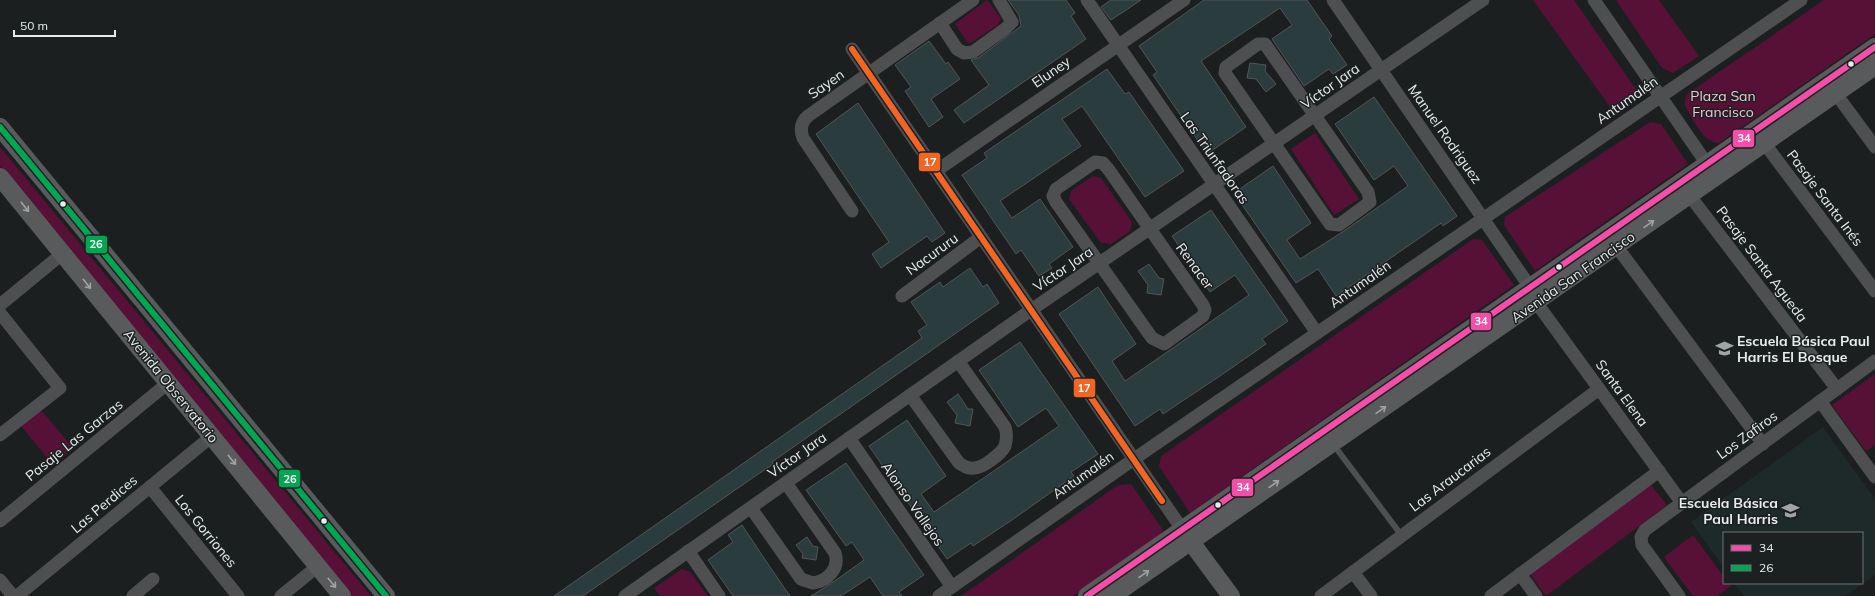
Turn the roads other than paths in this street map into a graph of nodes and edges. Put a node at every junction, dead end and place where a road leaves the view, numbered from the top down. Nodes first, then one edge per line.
1 (973, 0) edge
2 (999, 0) edge
3 (1087, 0) edge
4 (1184, 0) edge
5 (1333, 0) edge
6 (1483, 0) edge
7 (1594, 0) edge
8 (1801, 0) edge
9 (940, 23) junction
10 (1119, 45) junction
11 (1875, 47) edge
12 (852, 50) dead end
13 (1875, 66) edge
14 (1381, 70) junction
15 (869, 73) junction
16 (1836, 94) junction
17 (1660, 97) junction
18 (1316, 116) junction
19 (0, 127) edge
20 (1273, 144) junction
21 (1764, 144) junction
22 (1875, 146) edge
23 (1707, 164) junction
24 (936, 171) junction
25 (0, 177) edge
26 (1214, 184) junction
27 (1690, 196) junction
28 (852, 210) dead end
29 (1483, 218) junction
30 (1149, 229) junction
31 (981, 238) junction
32 (1616, 247) junction
33 (62, 254) junction
34 (1099, 264) junction
35 (1875, 291) edge
36 (1533, 295) junction
37 (902, 296) dead end
38 (0, 305) edge
39 (1031, 310) junction
40 (0, 313) edge
41 (1317, 333) junction
42 (958, 361) junction
43 (1875, 361) edge
44 (168, 383) junction
45 (1599, 389) junction
46 (1837, 389) junction
47 (910, 395) junction
48 (1820, 401) junction
49 (0, 435) edge
50 (212, 436) junction
51 (849, 438) junction
52 (1333, 443) junction
53 (1762, 444) junction
54 (1134, 459) junction
55 (1659, 471) junction
56 (1875, 477) edge
57 (786, 483) junction
58 (150, 487) junction
59 (1682, 503) junction
60 (751, 508) junction
61 (0, 521) edge
62 (1186, 535) junction
63 (1402, 536) junction
64 (688, 551) junction
65 (318, 566) junction
66 (1353, 572) junction
67 (1520, 574) junction
68 (153, 579) dead end
69 (0, 580) edge
70 (952, 587) junction
71 (13, 596) edge
72 (17, 596) edge
73 (133, 596) edge
74 (238, 596) edge
75 (281, 596) edge
76 (342, 596) edge
77 (386, 596) edge
78 (625, 596) edge
79 (719, 596) edge
80 (939, 596) edge
81 (1087, 596) edge
82 (1112, 596) edge
83 (1231, 596) edge
84 (1321, 596) edge
85 (1370, 596) edge
86 (1491, 596) edge
87 (1536, 596) edge
88 (1679, 596) edge

1 - 9 street, Sayen
2 - 9 street
3 - 10 street, Las Triunfadoras
4 - 10 street, Eluney
5 - 14 street, Manuel Rodriguez
6 - 14 street, Víctor Jara
7 - 17 street
8 - 17 street, Antumalén
9 - 15 street, Sayen
10 - 24 street, Eluney
10 - 26 street, Las Triunfadoras
11 - 23 main road, Avenida San Francisco
12 - 15 street
13 - 16 main road, Avenida San Francisco
14 - 18 street, Víctor Jara
14 - 29 street, Manuel Rodriguez
15 - 24 street
15 - 28 street, Sayen
16 - 21 main road, Avenida San Francisco
16 - 22 street
17 - 23 street
17 - 29 street, Antumalén
18 - 20 street, Víctor Jara
18 - 20 street
18 - 20 street
19 - 77 main road
20 - 26 street, Víctor Jara
21 - 27 main road, Avenida San Francisco
21 - 35 street, Pasaje Santa Inés
23 - 36 main road, Avenida San Francisco
24 - 31 street
25 -> 33 main road, Avenida Observatorio
26 - 30 street, Víctor Jara
26 - 41 street, Las Triunfadoras
32 -> 27 main road, Avenida San Francisco
27 - 46 street, Pasaje Santa Agueda
29 - 36 street, Manuel Rodriguez
29 - 41 street, Antumalén
30 - 34 street, Víctor Jara
30 - 34 street
30 - 34 street, Renacer
31 - 37 street, Nacururu
31 - 39 street
32 - 36 main road, Avenida San Francisco
32 - 53 street
33 - 38 street
33 -> 44 main road, Avenida Observatorio
34 - 39 street, Víctor Jara
36 - 45 street, Santa Elena
52 -> 36 main road, Avenida San Francisco
36 - 62 main road, Avenida San Francisco
39 - 42 street, Víctor Jara
39 - 54 street
40 - 49 street
41 - 54 street, Antumalén
42 - 47 street, Víctor Jara
42 - 47 street
43 - 46 street, Los Zafiros
44 - 50 main road, Avenida Observatorio
44 - 61 street, Pasaje Las Garzas
45 - 55 street, Santa Elena
45 - 63 street, Las Araucarias
46 - 48 street, Los Zafiros
47 - 51 street, Víctor Jara
48 - 53 street, Los Zafiros
48 - 56 street
50 - 58 street, Las Perdices
50 -> 65 main road, Avenida Observatorio
51 - 57 street, Víctor Jara
51 - 70 street, Alonso Vallejos
62 -> 52 main road, Avenida San Francisco
52 - 63 lane
53 - 59 street, Los Zafiros
54 - 62 street
54 - 70 street, Antumalén
55 - 59 street, Santa Elena
55 - 67 street
57 - 60 street, Víctor Jara
57 - 60 street
58 - 72 street, Las Perdices
58 - 74 street, Los Gorriones
59 - 88 street, Los Zafiros
60 - 64 street, Víctor Jara
62 - 81 main road, Avenida San Francisco
82 -> 62 main road, Avenida San Francisco
62 - 83 main road
63 - 66 street, Las Araucarias
64 - 78 street, Víctor Jara
64 - 79 street
65 - 75 street
65 -> 76 main road, Avenida Observatorio
66 - 84 street, Las Araucarias
66 - 85 street
67 - 86 street
67 - 87 street
68 - 73 street
69 - 71 street
70 - 80 street, Antumalén

